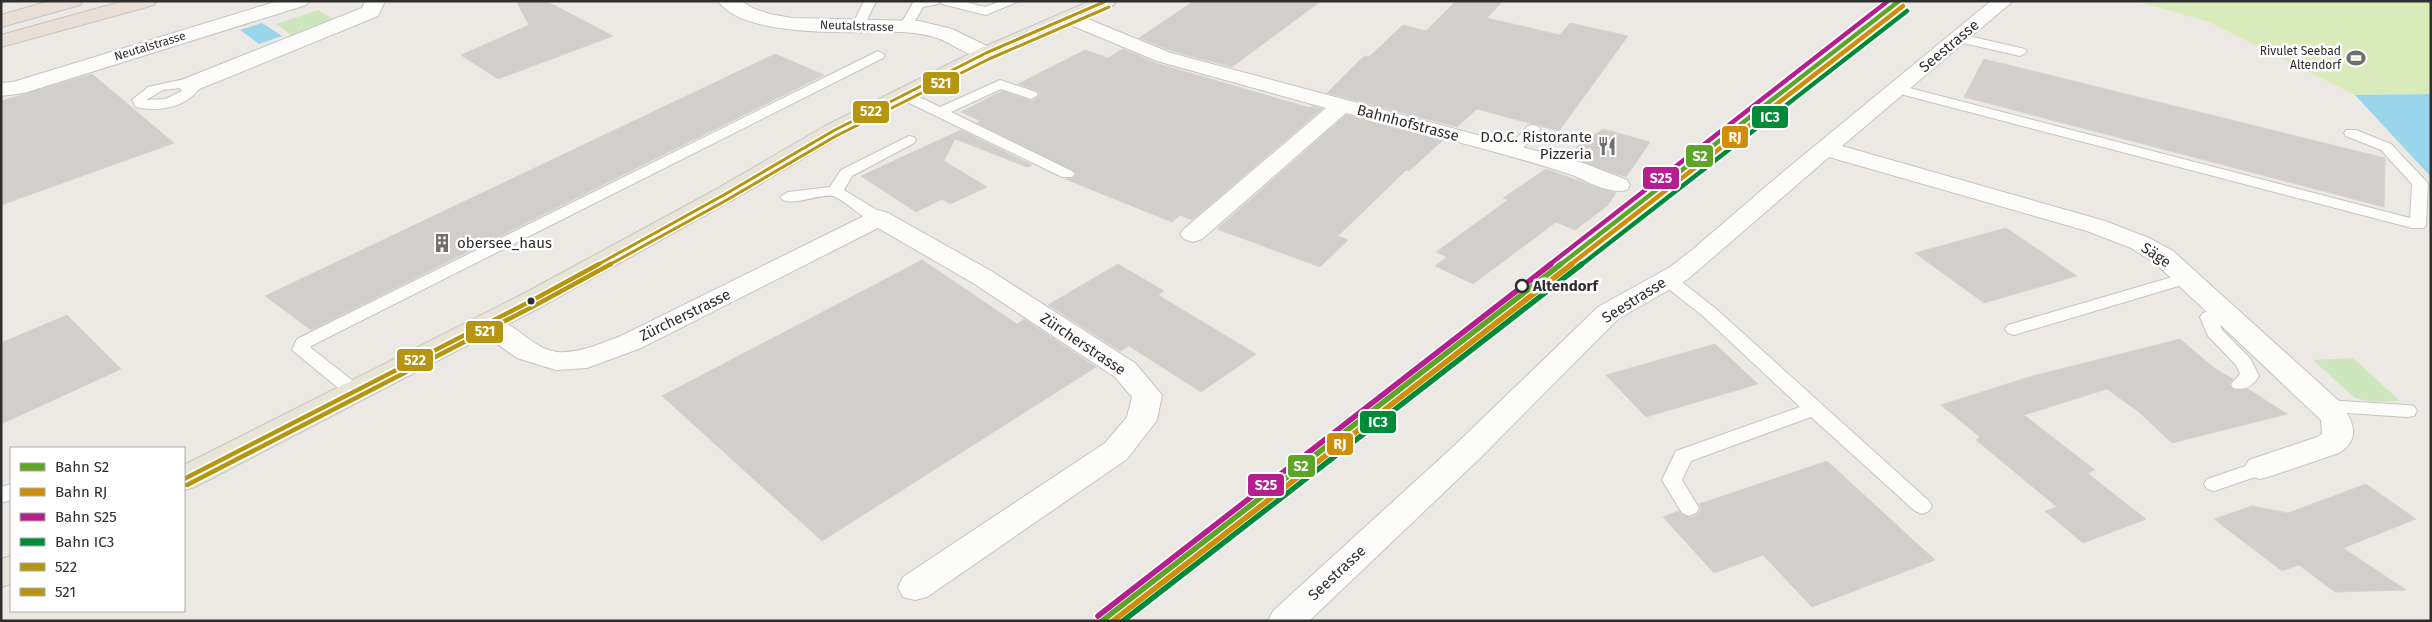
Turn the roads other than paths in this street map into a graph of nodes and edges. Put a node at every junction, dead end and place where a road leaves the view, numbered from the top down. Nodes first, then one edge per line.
1 (74, 1) edge
2 (147, 1) edge
3 (245, 1) edge
4 (299, 1) edge
5 (375, 1) edge
6 (728, 1) edge
7 (870, 1) edge
8 (934, 1) edge
9 (946, 1) edge
10 (1013, 1) edge
11 (1107, 1) edge
12 (2003, 1) edge
13 (1068, 17) junction
14 (1, 21) edge
15 (858, 26) junction
16 (905, 27) junction
17 (1960, 38) junction
18 (1, 41) edge
19 (2020, 52) dead end
20 (986, 53) junction
21 (878, 55) dead end
22 (1, 76) edge
23 (189, 85) dead end
24 (1898, 89) junction
25 (1, 90) edge
26 (904, 95) junction
27 (1031, 95) dead end
28 (1342, 105) junction
29 (940, 112) junction
30 (1533, 129) dead end
31 (2351, 133) dead end
32 (909, 140) dead end
33 (1826, 149) junction
34 (1512, 151) junction
35 (1067, 174) dead end
36 (1618, 185) dead end
37 (835, 190) junction
38 (788, 197) dead end
39 (879, 218) junction
40 (1193, 234) dead end
41 (2186, 278) junction
42 (1667, 279) junction
43 (2223, 312) junction
44 (488, 324) junction
45 (2014, 329) dead end
46 (2240, 384) dead end
47 (355, 392) junction
48 (2326, 406) junction
49 (1814, 409) junction
50 (2407, 411) dead end
51 (2260, 468) joint
52 (185, 478) edge
53 (2214, 484) dead end
54 (1922, 506) dead end
55 (1689, 508) dead end
56 (915, 587) dead end
57 (1286, 621) edge

1 - 14 highway
2 - 18 highway
3 - 22 street, Neutalstrasse
4 - 25 street, Neutalstrasse
5 - 23 street
6 - 15 street, Neutalstrasse
7 - 15 lane
8 - 16 lane
9 - 10 lane
11 - 13 main road
12 - 17 street, Seestrasse
13 - 20 main road
13 - 28 street, Bahnhofstrasse
15 - 16 street, Neutalstrasse
16 - 20 street, Neutalstrasse
17 - 19 lane
17 - 24 street, Seestrasse
20 - 26 main road
21 - 47 lane
24 - 31 lane
24 - 33 street, Seestrasse
26 - 29 lane
26 - 44 main road
27 - 29 lane
28 - 34 street, Bahnhofstrasse
28 - 40 street, Bahnhofstrasse
29 - 35 lane
30 - 34 lane
32 - 37 lane
33 - 41 street, Säge
33 - 42 street, Seestrasse
34 - 36 street, Bahnhofstrasse
37 - 38 lane
37 - 39 lane, Zürcherstrasse
39 - 44 street, Zürcherstrasse
39 - 56 street, Zürcherstrasse
41 - 43 street, Säge
41 - 45 lane
42 - 49 lane
42 - 57 street, Seestrasse
43 - 46 lane
43 - 48 street, Säge
44 - 47 main road
47 - 52 main road
48 - 50 lane
48 - 51 street, Säge
49 - 54 lane
49 - 55 lane
51 - 53 lane

